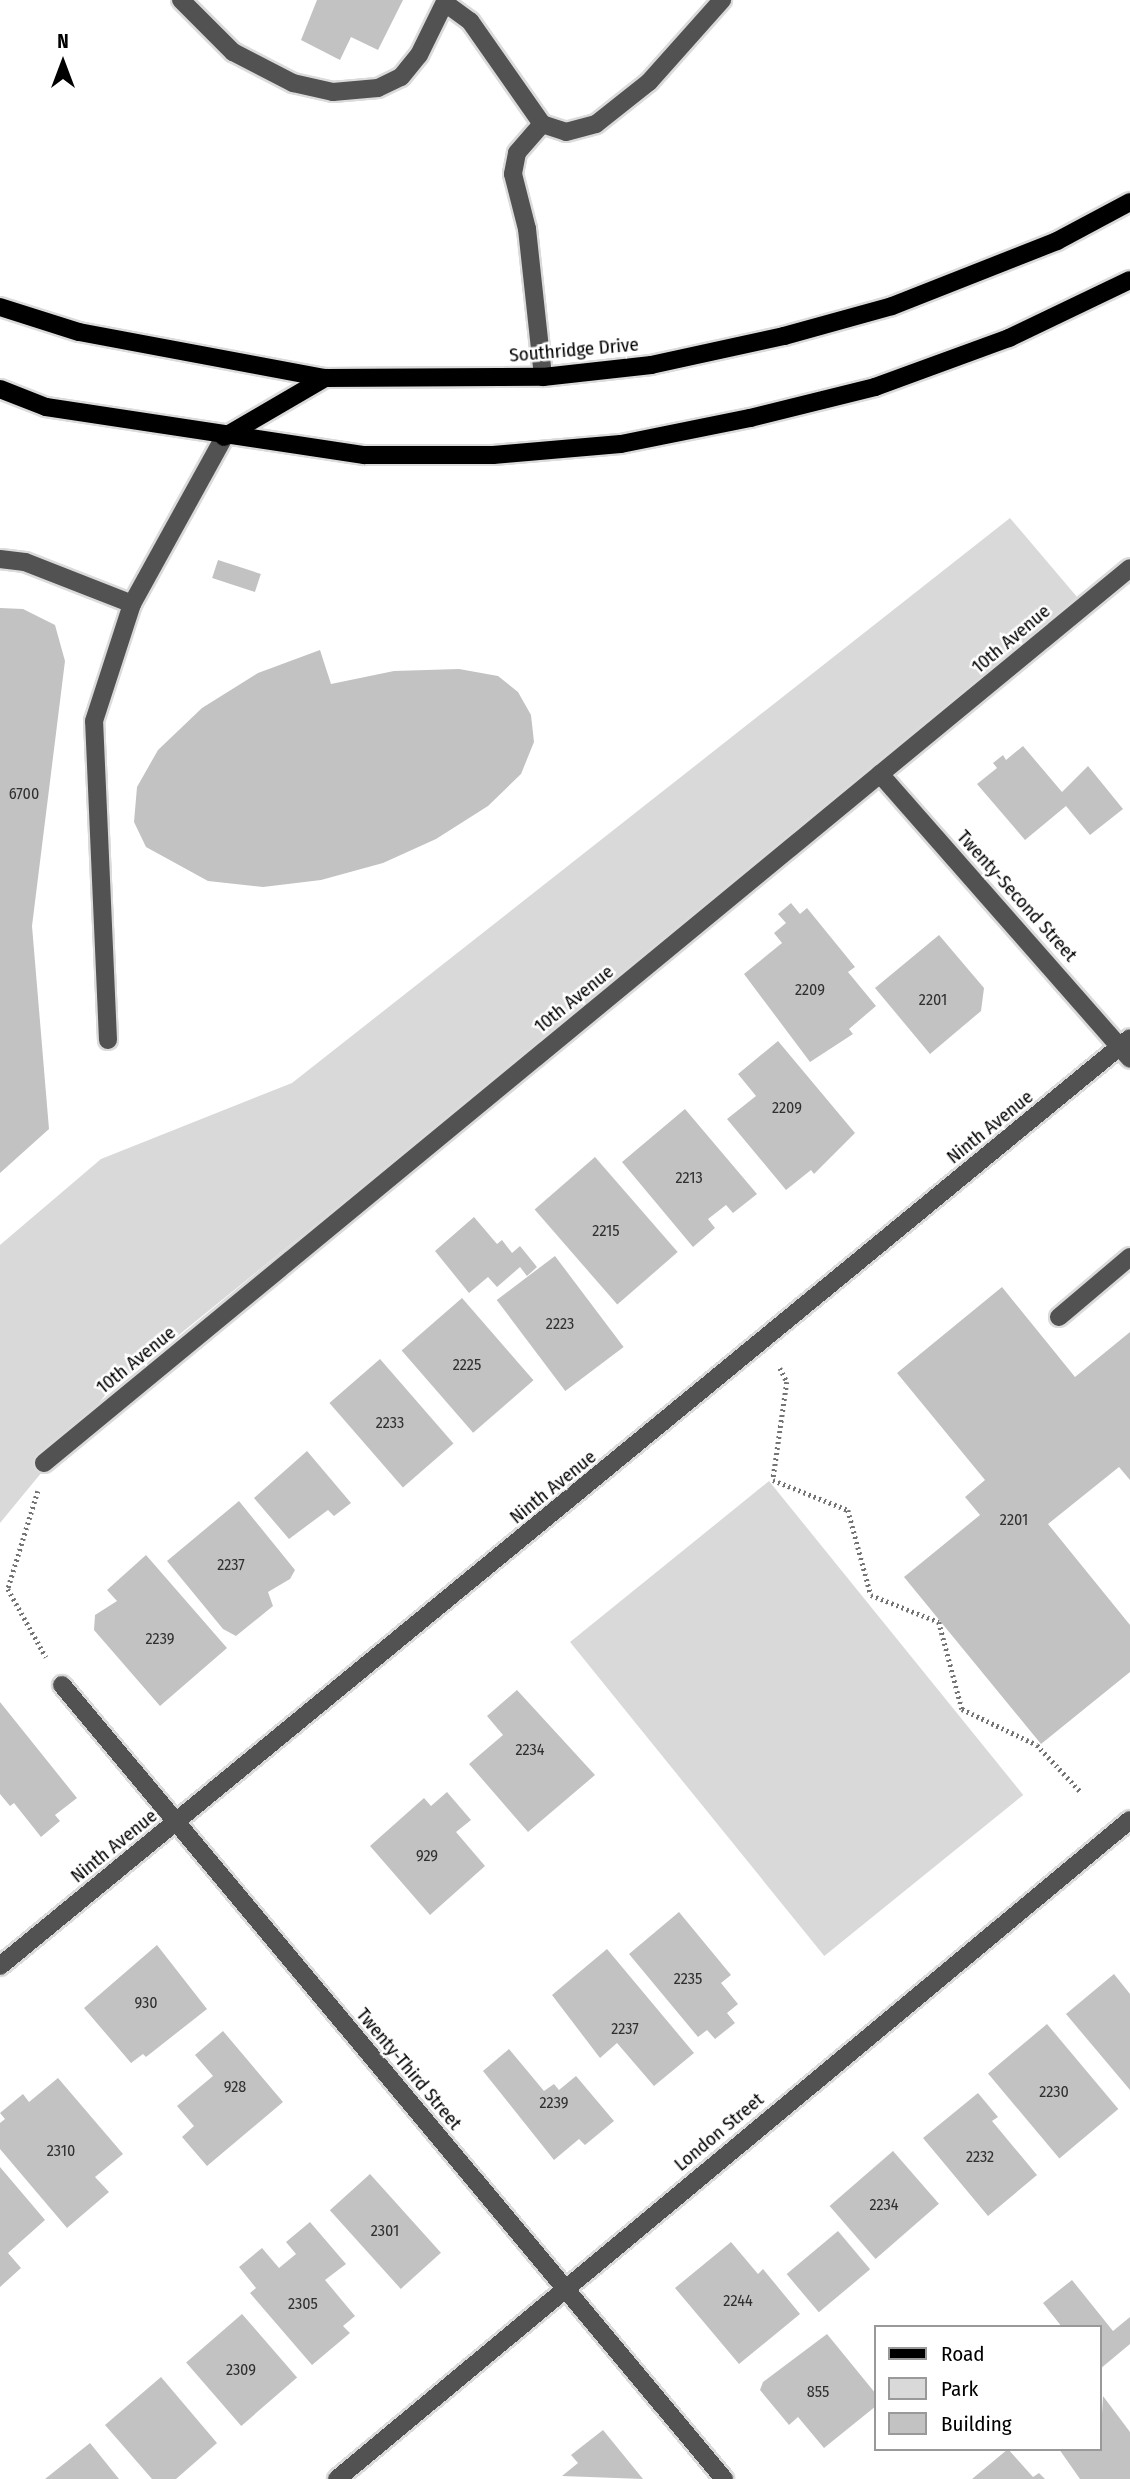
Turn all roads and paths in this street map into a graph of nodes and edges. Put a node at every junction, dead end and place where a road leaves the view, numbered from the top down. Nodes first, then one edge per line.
1 (181, 0) edge
2 (722, 0) edge
3 (445, 2) edge
4 (542, 124) junction
5 (1130, 202) edge
6 (1130, 280) edge
7 (0, 307) edge
8 (543, 377) junction
9 (325, 378) junction
10 (0, 389) edge
11 (225, 437) junction
12 (0, 559) edge
13 (1130, 568) edge
14 (132, 604) junction
15 (880, 774) junction
16 (108, 1040) dead end
17 (1127, 1048) edge
18 (1130, 1257) edge
19 (1059, 1317) dead end
20 (776, 1361) dead end
21 (44, 1463) joint
22 (62, 1685) joint
23 (1080, 1791) dead end
24 (1130, 1820) edge
25 (175, 1824) junction
26 (0, 1966) edge
27 (565, 2286) junction
28 (337, 2479) edge
29 (724, 2479) edge

1 - 3 street
2 - 4 street
3 - 4 street
4 - 8 street
5 - 8 main road, Southridge Drive
6 - 11 main road
7 - 9 main road, Southridge Drive
8 - 9 main road, Southridge Drive
9 - 11 main road
10 - 11 main road
11 - 14 street
12 - 14 street
13 - 15 street, 10th Avenue
14 - 16 street
15 - 17 street, Twenty-Second Street
15 - 21 street, 10th Avenue
17 - 25 street, Ninth Avenue
18 - 19 street
20 - 23 path
21 - 22 path
22 - 25 street, Twenty-Third Street
24 - 27 street, London Street
25 - 26 street, Ninth Avenue
25 - 27 street, Twenty-Third Street
27 - 28 street, London Street
27 - 29 street, Twenty-Third Street

